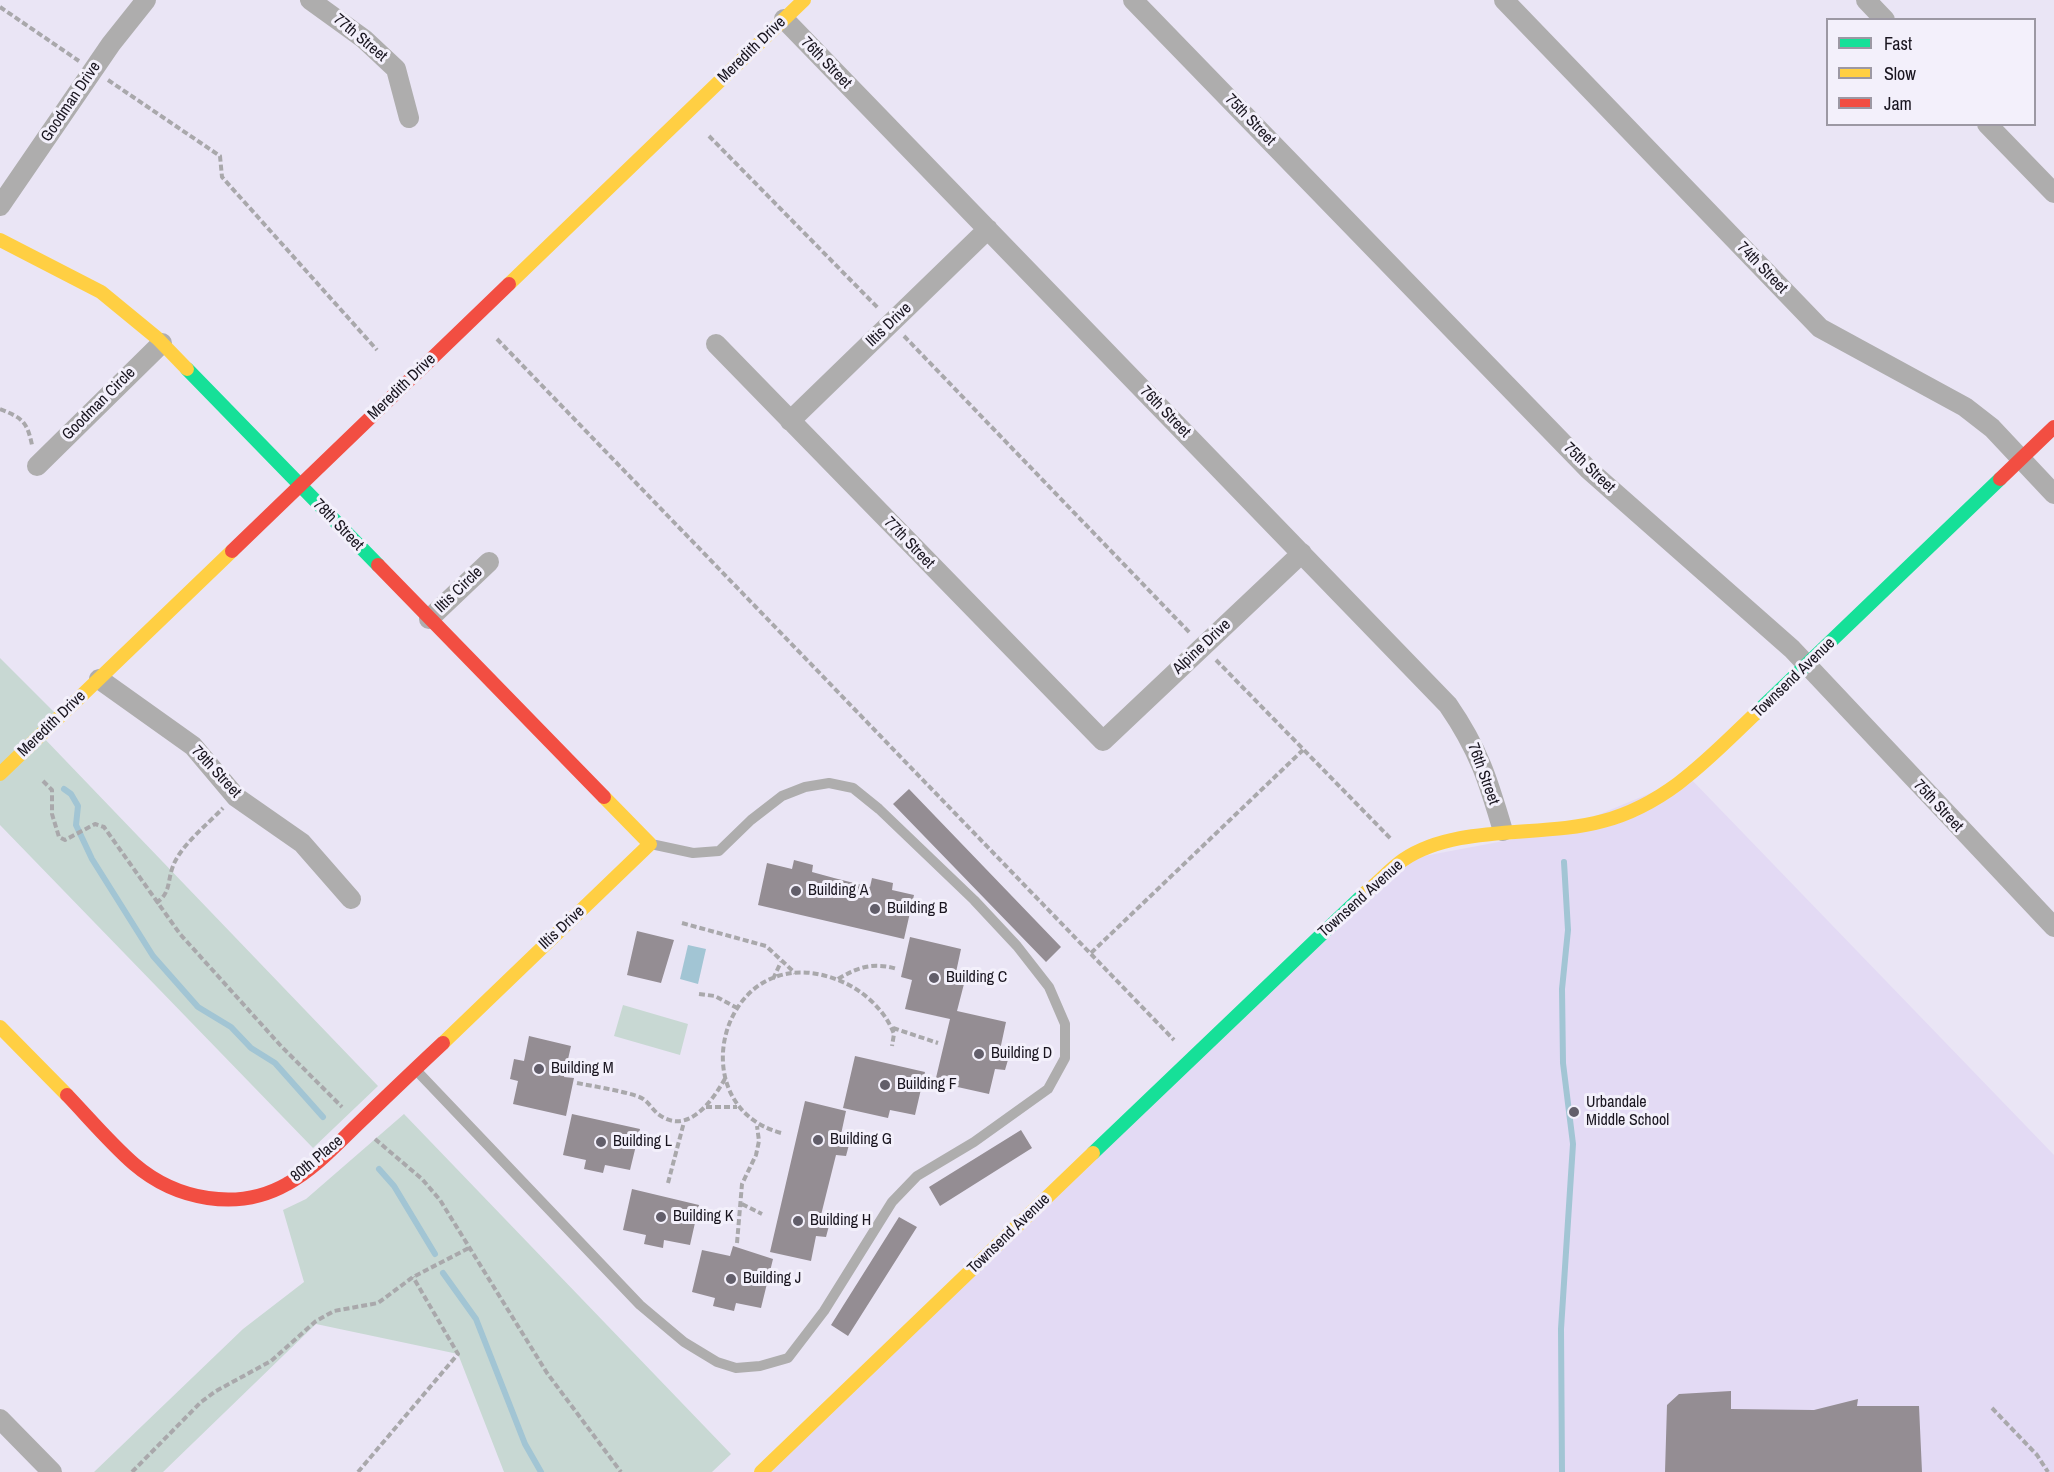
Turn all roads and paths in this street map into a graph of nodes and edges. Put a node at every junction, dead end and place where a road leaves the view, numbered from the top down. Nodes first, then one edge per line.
1 (146, 0) edge
2 (310, 0) edge
3 (804, 0) edge
4 (1133, 0) edge
5 (1504, 0) edge
6 (1866, 0) edge
7 (0, 7) edge
8 (1883, 18) edge
9 (784, 20) junction
10 (93, 70) junction
11 (409, 118) dead end
12 (1989, 126) edge
13 (709, 136) dead end
14 (2054, 194) edge
15 (0, 206) edge
16 (988, 230) junction
17 (0, 240) edge
18 (894, 321) junction
19 (497, 339) dead end
20 (162, 342) junction
21 (716, 344) dead end
22 (377, 350) dead end
23 (0, 410) edge
24 (790, 421) junction
25 (2054, 427) edge
26 (2021, 459) junction
27 (37, 466) joint
28 (301, 485) junction
29 (2054, 494) edge
30 (1302, 553) junction
31 (489, 562) dead end
32 (429, 619) junction
33 (1202, 647) junction
34 (1808, 666) junction
35 (99, 679) junction
36 (1103, 741) joint
37 (1303, 750) junction
38 (0, 774) edge
39 (43, 781) dead end
40 (236, 796) junction
41 (84, 829) dead end
42 (1503, 831) junction
43 (650, 844) junction
44 (1408, 858) junction
45 (351, 899) dead end
46 (156, 903) dead end
47 (682, 923) dead end
48 (2054, 927) edge
49 (1091, 953) junction
50 (781, 962) junction
51 (897, 969) dead end
52 (795, 973) junction
53 (772, 979) junction
54 (838, 979) junction
55 (699, 994) dead end
56 (736, 1008) junction
57 (474, 1011) joint
58 (0, 1027) edge
59 (892, 1028) junction
60 (1174, 1040) dead end
61 (938, 1044) dead end
62 (892, 1046) dead end
63 (414, 1069) junction
64 (726, 1077) junction
65 (577, 1083) dead end
66 (705, 1107) junction
67 (738, 1107) junction
68 (684, 1122) junction
69 (757, 1125) junction
70 (781, 1133) dead end
71 (668, 1183) dead end
72 (742, 1204) junction
73 (762, 1214) dead end
74 (737, 1243) dead end
75 (469, 1248) dead end
76 (414, 1277) junction
77 (1992, 1408) dead end
78 (0, 1419) edge
79 (52, 1472) edge
80 (132, 1472) edge
81 (358, 1472) edge
82 (761, 1472) edge
83 (2048, 1472) edge

1 - 10 street, Goodman Drive
2 - 11 street, 77th Street
3 - 9 street, Meredith Drive
4 - 34 street, 75th Street
5 - 26 street, 74th Street
6 - 8 street
7 - 10 path
9 - 16 street, 76th Street
9 - 28 street, Meredith Drive
10 - 15 street, Goodman Drive
10 - 22 path
12 - 14 street
13 - 18 path
16 - 18 street, Iltis Drive
16 - 30 street, 76th Street
17 - 20 street, 78th Street
18 - 24 street, Iltis Drive
18 - 33 path
19 - 49 path
20 - 27 street, Goodman Circle
20 - 28 street, 78th Street
21 - 24 street, 77th Street
23 - 27 path
24 - 36 street, 77th Street
25 - 26 street, Townsend Avenue
26 - 29 street, 74th Street
26 - 34 street, Townsend Avenue
28 - 32 street, 78th Street
28 - 35 street, Meredith Drive
30 - 33 street, Alpine Drive
30 - 42 street, 76th Street
31 - 32 street, Iltis Circle
32 - 43 street, 78th Street
33 - 36 street, Alpine Drive
33 - 37 path
34 - 42 street, Townsend Avenue
34 - 48 street, 75th Street
35 - 38 street, Meredith Drive
35 - 40 street, 79th Street
37 - 44 path
37 - 49 path
39 - 41 path
40 - 45 street, 79th Street
40 - 46 path
42 - 44 street, Townsend Avenue
43 - 57 street, Iltis Drive
43 - 63 lane
44 - 82 street, Townsend Avenue
47 - 50 path
49 - 60 path
50 - 52 path
50 - 53 path
51 - 54 path
52 - 53 path
52 - 54 path
53 - 56 path
54 - 59 path
55 - 56 path
56 - 64 path
57 - 63 street, 80th Place
58 - 63 street, 80th Place
59 - 61 path
59 - 62 path
64 - 66 path
64 - 67 path
65 - 68 path
66 - 67 path
66 - 68 path
67 - 69 path
68 - 71 path
69 - 70 path
69 - 72 path
72 - 73 path
72 - 74 path
75 - 76 path
76 - 80 path
76 - 81 path
77 - 83 path
78 - 79 street

